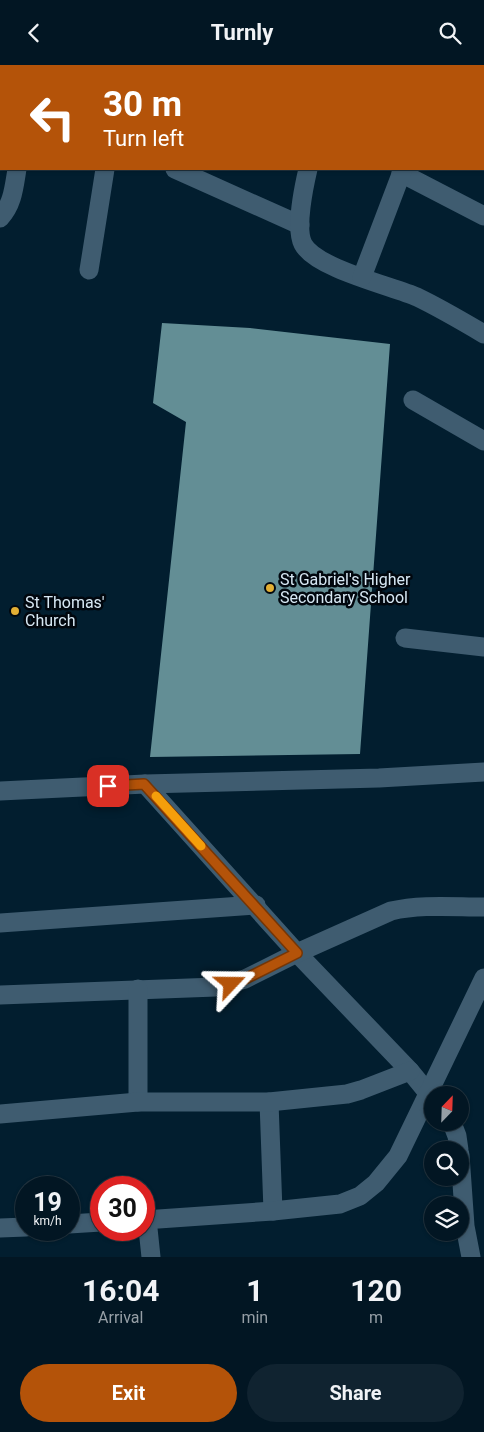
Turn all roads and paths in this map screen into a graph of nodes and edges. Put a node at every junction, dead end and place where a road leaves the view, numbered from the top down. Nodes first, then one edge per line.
1 (17, 170) edge
2 (105, 170) edge
3 (177, 170) edge
4 (308, 170) edge
5 (402, 171) edge
6 (484, 216) edge
7 (0, 218) edge
8 (300, 225) junction
9 (89, 270) dead end
10 (362, 277) junction
11 (484, 334) edge
12 (413, 400) dead end
13 (484, 441) edge
14 (405, 638) dead end
15 (484, 647) edge
16 (484, 772) edge
17 (144, 784) junction
18 (0, 791) edge
19 (256, 905) junction
20 (484, 907) edge
21 (0, 923) edge
22 (297, 953) junction
23 (484, 979) edge
24 (138, 989) junction
25 (0, 995) edge
26 (410, 1071) junction
27 (436, 1086) edge
28 (424, 1088) edge
29 (138, 1102) junction
30 (269, 1103) junction
31 (424, 1109) edge
32 (0, 1114) edge
33 (462, 1186) edge
34 (273, 1211) junction
35 (155, 1218) edge
36 (15, 1227) edge
37 (0, 1228) edge
38 (148, 1241) edge
39 (151, 1257) edge
40 (471, 1257) edge

1 - 7 street
2 - 9 street
3 - 8 street
4 - 8 street
5 - 6 street
5 - 10 street
8 - 10 street
10 - 11 street
12 - 13 street
14 - 15 street
16 - 17 street
17 - 18 street
17 - 19 street
19 - 21 street
19 - 22 street
20 - 22 street
22 - 24 street
22 - 26 street
23 - 27 street
24 - 25 street
24 - 29 street
26 - 28 street
26 - 30 street
29 - 30 street
29 - 32 street
30 - 34 street
31 - 34 street
33 - 40 street
34 - 35 street
36 - 37 street
38 - 39 street

